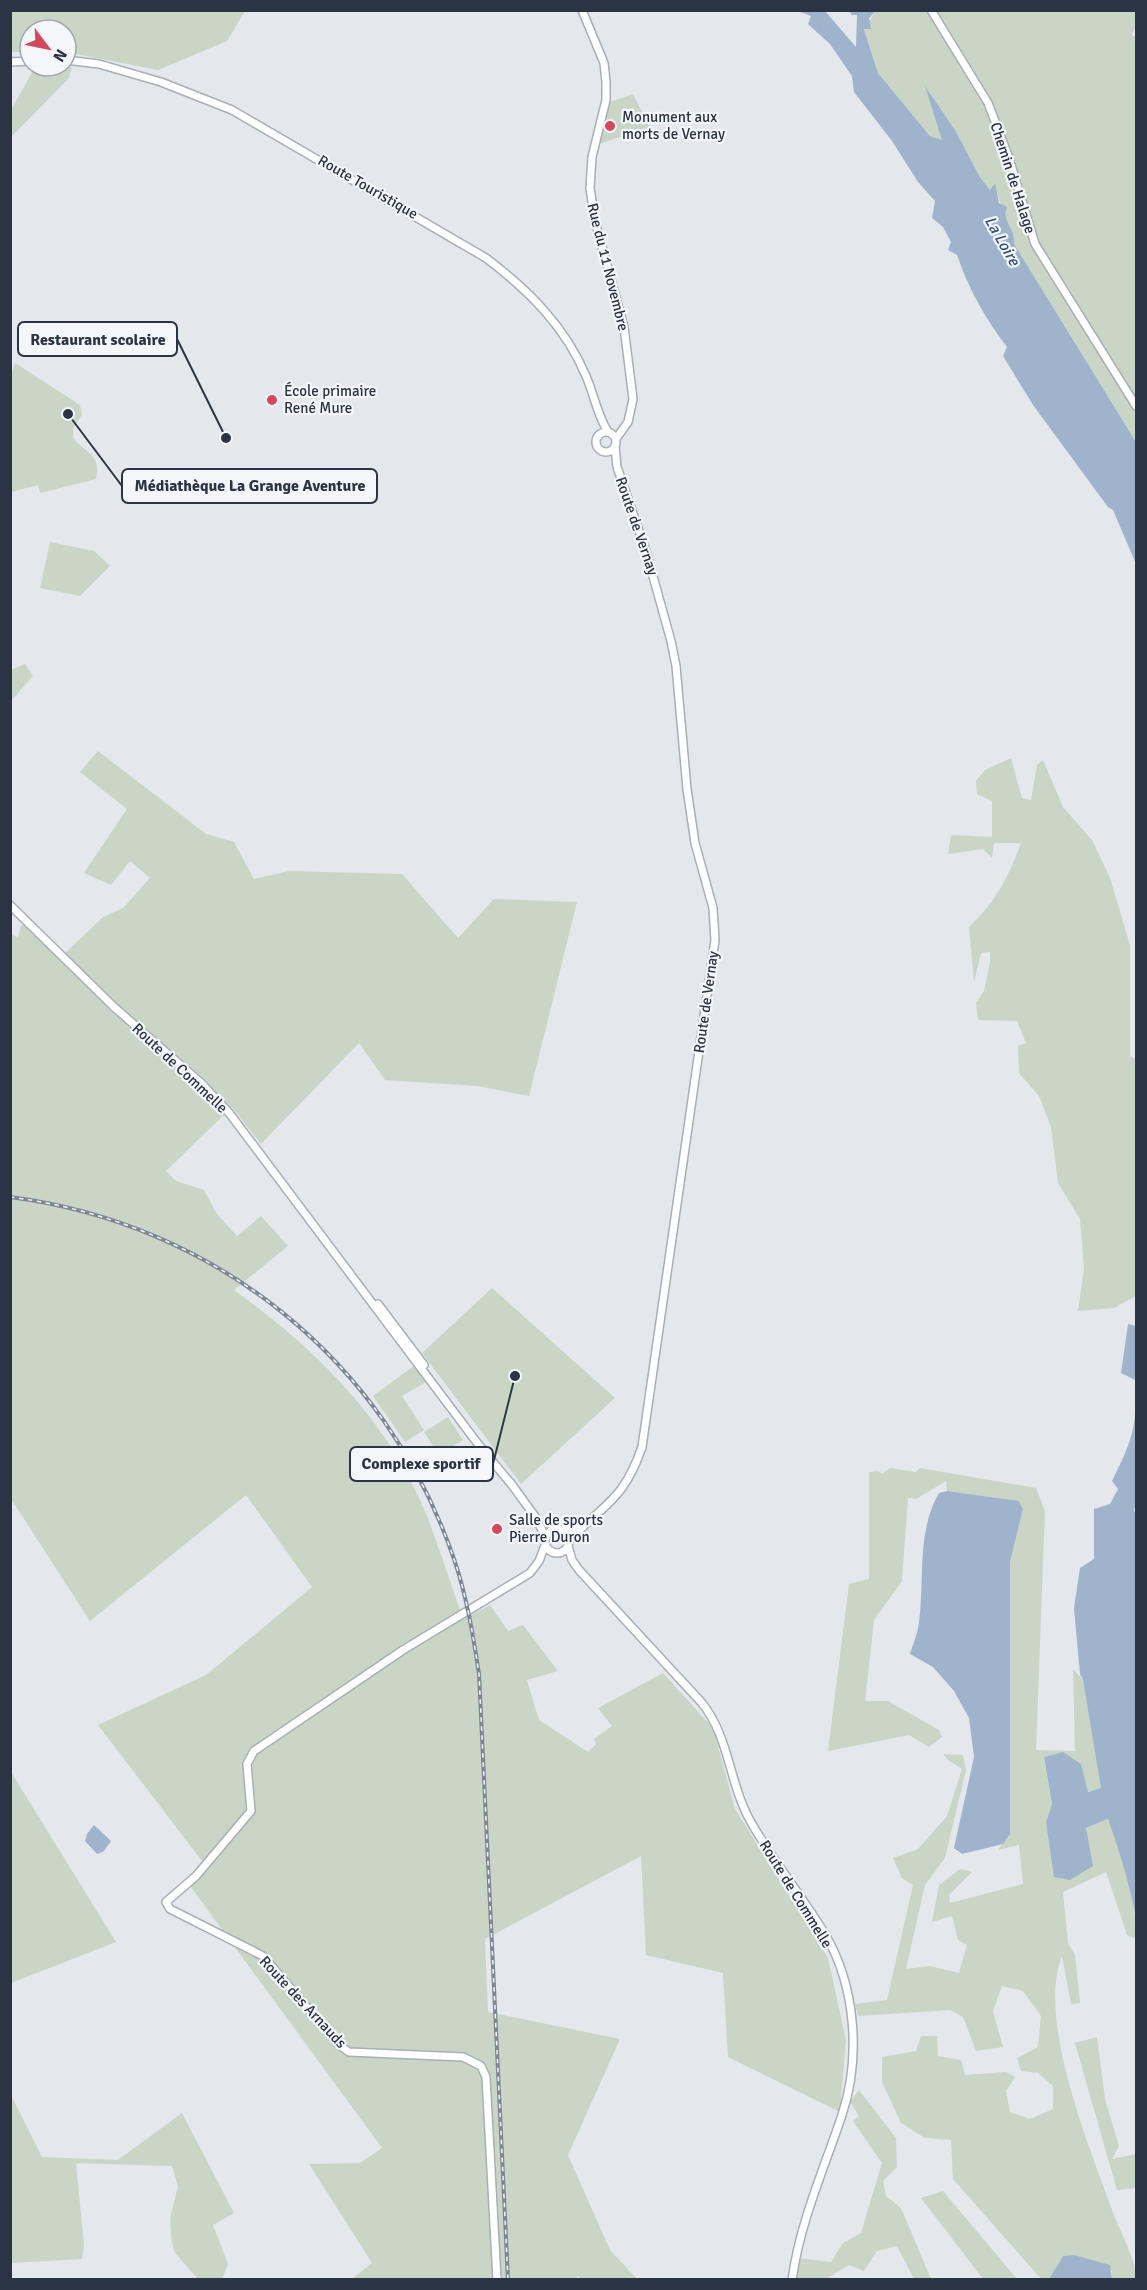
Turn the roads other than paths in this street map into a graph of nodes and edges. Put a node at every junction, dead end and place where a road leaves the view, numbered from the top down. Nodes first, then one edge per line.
1 (582, 10) edge
2 (931, 10) edge
3 (78, 61) edge
4 (1137, 406) edge
5 (597, 410) junction
6 (597, 437) junction
7 (612, 438) junction
8 (601, 451) junction
9 (616, 466) junction
10 (10, 905) edge
11 (536, 1518) junction
12 (584, 1525) junction
13 (558, 1530) junction
14 (546, 1541) junction
15 (568, 1544) junction
16 (555, 1552) junction
17 (539, 1560) junction
18 (572, 1560) junction
19 (497, 2280) edge
20 (792, 2280) edge

1 - 7 street, Rue du 11 Novembre
2 - 4 street, Chemin de Halage
3 - 5 street, Route Touristique
5 - 6 street, Route Touristique
5 - 7 street, Route Touristique
6 - 7 street
6 - 8 street, Route Touristique
7 - 8 street
7 - 9 street, Route de Vernay
8 - 9 street, Route de Vernay
9 - 12 street, Route de Vernay
10 - 11 street, Route de Commelle
11 - 13 street, Route de Commelle
11 - 14 street, Route de Commelle
12 - 13 street, Route de Vernay
12 - 15 street, Route de Vernay
13 - 14 street
13 - 15 street, Route de Commelle
14 - 16 street, Route de Commelle
14 - 17 street, Route des Arnauds
15 - 16 street, Route de Vernay
15 - 18 street, Route de Commelle
16 - 17 street, Route des Arnauds
16 - 18 street, Route de Commelle
17 - 19 street, Route des Arnauds
18 - 20 street, Route de Commelle

